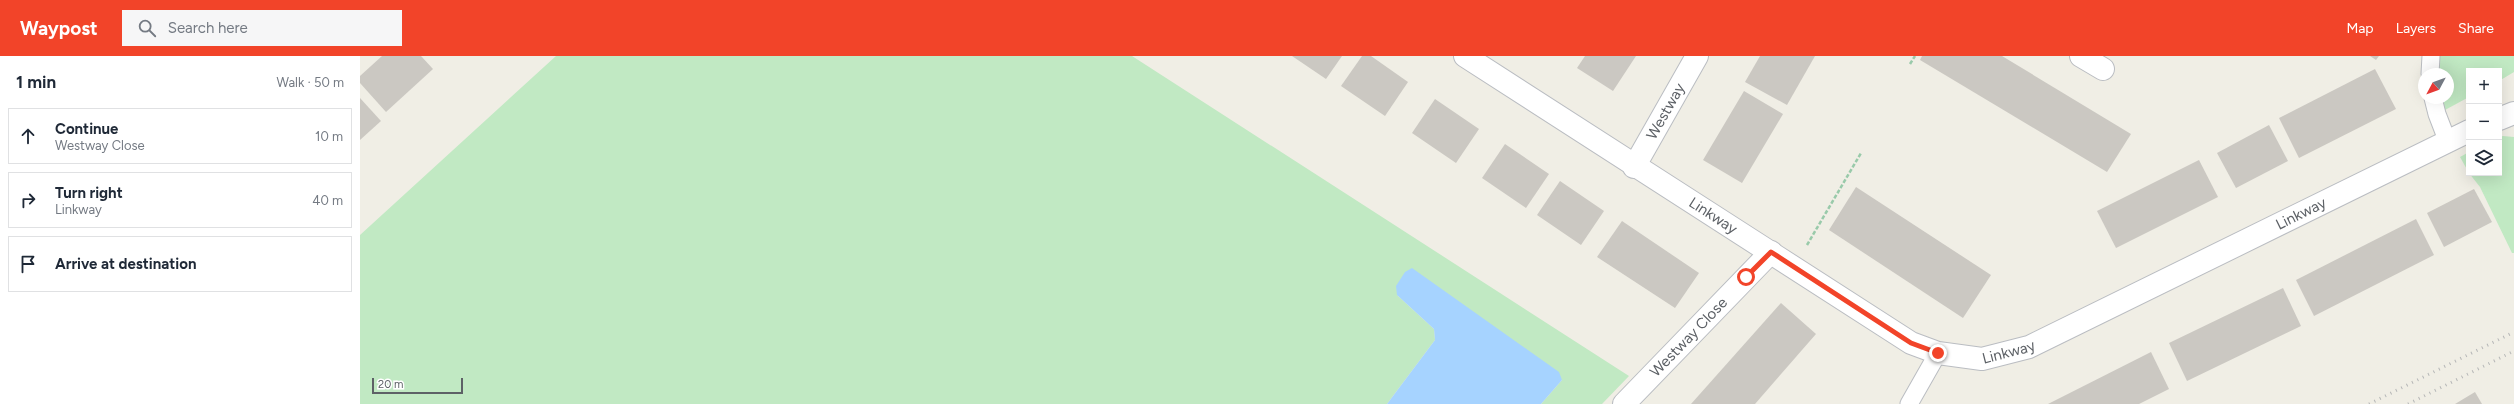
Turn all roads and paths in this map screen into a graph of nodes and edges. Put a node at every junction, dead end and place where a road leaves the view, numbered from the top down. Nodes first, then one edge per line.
1 (1465, 56) edge
2 (1697, 56) edge
3 (1915, 56) edge
4 (2081, 56) edge
5 (2431, 56) edge
6 (1910, 64) dead end
7 (2430, 68) edge
8 (2103, 69) dead end
9 (2434, 104) edge
10 (2514, 113) edge
11 (2502, 118) edge
12 (2466, 132) edge
13 (2448, 140) junction
14 (1861, 153) dead end
15 (1634, 167) junction
16 (1771, 252) junction
17 (1794, 268) junction
18 (1938, 353) junction
19 (1624, 404) edge
20 (1909, 404) edge

1 - 15 street, Linkway
2 - 15 street, Westway
3 - 6 path
4 - 8 street
5 - 7 lane
9 - 13 lane
10 - 11 street
12 - 13 street, Linkway
13 - 18 street, Linkway
14 - 17 path
15 - 16 street, Linkway
16 - 17 street, Linkway
16 - 19 street, Westway Close
17 - 18 street, Linkway
18 - 20 lane

